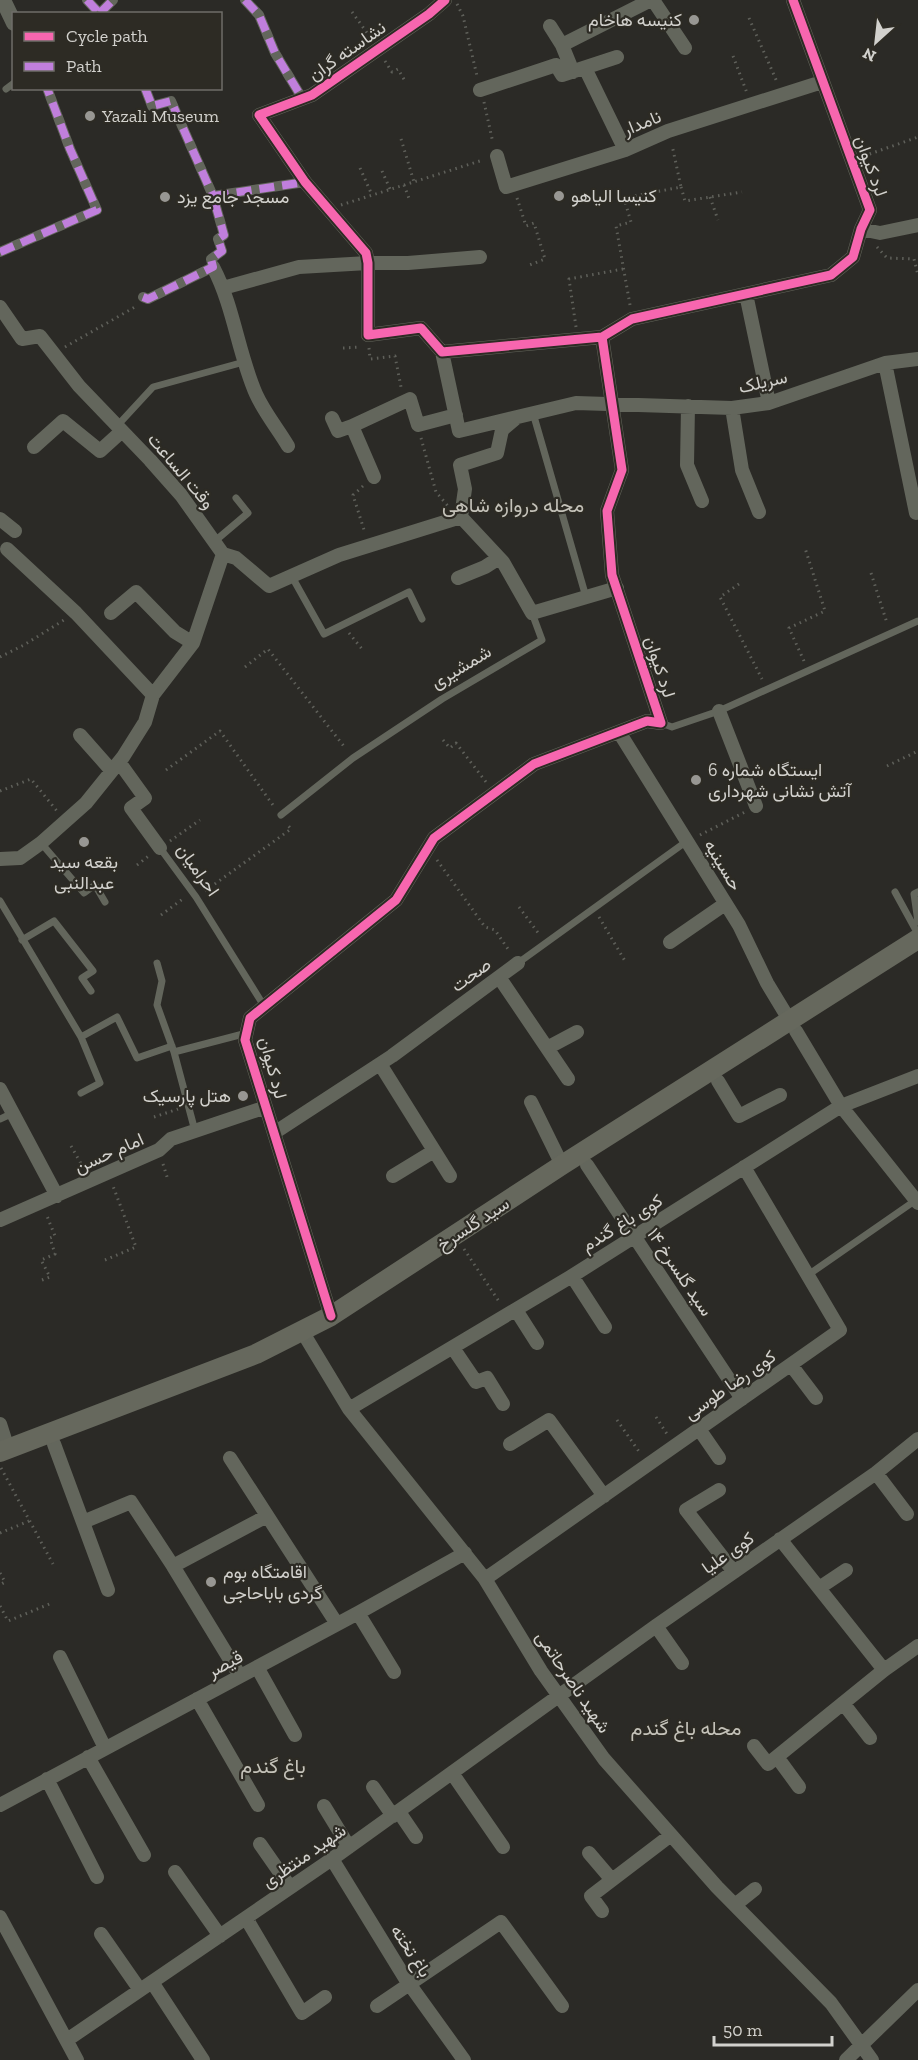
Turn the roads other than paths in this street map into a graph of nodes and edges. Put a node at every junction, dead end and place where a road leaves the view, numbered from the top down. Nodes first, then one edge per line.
1 (4, 0) edge
2 (87, 0) edge
3 (113, 0) edge
4 (245, 0) edge
5 (445, 0) edge
6 (652, 0) edge
7 (793, 0) edge
8 (99, 12) edge
9 (101, 12) edge
10 (12, 18) edge
11 (550, 26) dead end
12 (562, 45) junction
13 (685, 48) dead end
14 (617, 57) dead end
15 (579, 70) junction
16 (822, 82) junction
17 (12, 84) edge
18 (6, 89) dead end
19 (48, 90) edge
20 (146, 90) edge
21 (480, 90) dead end
22 (302, 98) junction
23 (625, 150) junction
24 (497, 156) road end
25 (305, 182) junction
26 (213, 196) junction
27 (918, 225) edge
28 (861, 229) junction
29 (0, 252) edge
30 (480, 257) dead end
31 (368, 263) junction
32 (213, 267) junction
33 (223, 288) junction
34 (746, 294) junction
35 (145, 298) road end
36 (0, 307) edge
37 (603, 337) junction
38 (442, 352) junction
39 (918, 359) edge
40 (244, 362) junction
41 (885, 363) junction
42 (612, 403) junction
43 (769, 403) junction
44 (688, 406) junction
45 (732, 408) junction
46 (533, 413) junction
47 (456, 415) junction
48 (518, 417) junction
49 (332, 418) dead end
50 (352, 426) junction
51 (119, 428) junction
52 (288, 446) dead end
53 (34, 447) dead end
54 (374, 477) road end
55 (236, 498) dead end
56 (702, 501) dead end
57 (759, 512) dead end
58 (916, 513) dead end
59 (461, 517) junction
60 (0, 519) edge
61 (15, 531) dead end
62 (215, 542) junction
63 (7, 549) dead end
64 (223, 554) junction
65 (500, 558) junction
66 (291, 575) junction
67 (458, 578) dead end
68 (617, 588) junction
69 (586, 597) junction
70 (111, 613) dead end
71 (532, 613) junction
72 (422, 619) dead end
73 (918, 621) edge
74 (193, 644) junction
75 (153, 695) junction
76 (719, 711) junction
77 (662, 723) junction
78 (619, 732) junction
79 (80, 735) dead end
80 (115, 766) junction
81 (756, 806) road end
82 (280, 815) road end
83 (687, 841) junction
84 (41, 843) junction
85 (160, 848) joint
86 (0, 859) edge
87 (895, 892) dead end
88 (918, 892) edge
89 (0, 901) edge
90 (105, 902) dead end
91 (725, 904) junction
92 (918, 922) edge
93 (918, 934) edge
94 (918, 939) edge
95 (22, 940) junction
96 (670, 942) dead end
97 (918, 954) edge
98 (157, 963) dead end
99 (518, 963) joint
100 (499, 976) junction
101 (91, 991) dead end
102 (265, 1007) junction
103 (793, 1026) junction
104 (577, 1032) dead end
105 (247, 1033) junction
106 (81, 1037) junction
107 (547, 1048) junction
108 (173, 1049) junction
109 (380, 1064) junction
110 (918, 1076) edge
111 (568, 1079) dead end
112 (718, 1081) junction
113 (0, 1089) edge
114 (81, 1093) dead end
115 (780, 1095) dead end
116 (531, 1102) dead end
117 (841, 1106) junction
118 (266, 1107) junction
119 (6, 1116) edge
120 (195, 1131) junction
121 (274, 1133) junction
122 (434, 1151) junction
123 (562, 1165) junction
124 (587, 1165) junction
125 (744, 1167) junction
126 (393, 1176) dead end
127 (450, 1176) dead end
128 (57, 1196) junction
129 (917, 1201) edge
130 (0, 1220) edge
131 (635, 1237) junction
132 (807, 1275) junction
133 (572, 1276) junction
134 (512, 1312) junction
135 (333, 1322) junction
136 (605, 1326) dead end
137 (305, 1336) junction
138 (537, 1342) dead end
139 (453, 1348) junction
140 (791, 1365) junction
141 (816, 1398) dead end
142 (742, 1399) junction
143 (503, 1404) dead end
144 (349, 1409) junction
145 (0, 1424) edge
146 (699, 1429) junction
147 (918, 1440) edge
148 (54, 1444) junction
149 (510, 1444) dead end
150 (2, 1458) edge
151 (230, 1458) dead end
152 (720, 1458) dead end
153 (876, 1473) junction
154 (719, 1490) dead end
155 (604, 1496) junction
156 (907, 1514) dead end
157 (267, 1516) junction
158 (83, 1522) junction
159 (780, 1539) junction
160 (465, 1553) junction
161 (174, 1566) junction
162 (846, 1570) dead end
163 (734, 1572) junction
164 (485, 1579) junction
165 (819, 1588) junction
166 (108, 1590) dead end
167 (358, 1613) junction
168 (337, 1624) junction
169 (656, 1626) junction
170 (918, 1646) edge
171 (60, 1657) dead end
172 (682, 1663) dead end
173 (257, 1667) junction
174 (884, 1670) junction
175 (394, 1672) dead end
176 (240, 1676) junction
177 (559, 1696) junction
178 (196, 1699) junction
179 (843, 1703) junction
180 (295, 1735) dead end
181 (870, 1738) dead end
182 (754, 1746) dead end
183 (105, 1748) junction
184 (88, 1757) junction
185 (777, 1757) junction
186 (452, 1773) junction
187 (47, 1779) junction
188 (373, 1787) dead end
189 (799, 1787) dead end
190 (0, 1805) edge
191 (258, 1805) dead end
192 (324, 1806) dead end
193 (396, 1814) junction
194 (671, 1835) junction
195 (416, 1838) dead end
196 (260, 1844) dead end
197 (349, 1847) junction
198 (502, 1847) dead end
199 (589, 1854) dead end
200 (144, 1855) dead end
201 (332, 1859) junction
202 (175, 1872) dead end
203 (97, 1877) dead end
204 (612, 1880) junction
205 (290, 1887) junction
206 (755, 1889) dead end
207 (735, 1905) junction
208 (602, 1911) dead end
209 (0, 1917) edge
210 (246, 1918) junction
211 (101, 1934) dead end
212 (220, 1936) junction
213 (152, 1982) junction
214 (410, 1984) junction
215 (140, 1990) junction
216 (918, 1990) edge
217 (325, 1996) dead end
218 (378, 2006) dead end
219 (562, 2006) dead end
220 (66, 2040) junction
221 (861, 2046) junction
222 (77, 2060) edge
223 (203, 2060) edge
224 (464, 2060) edge
225 (846, 2060) edge
226 (872, 2060) edge

1 - 10 street
2 - 8 street
3 - 9 street
4 - 22 street
5 - 22 street, نشاسته گران
6 - 12 street
6 - 13 street
7 - 16 street, لرد کیوان
11 - 12 street
12 - 15 street
14 - 15 street
15 - 21 street
15 - 23 street
16 - 23 street, نامدار
16 - 28 street, لرد کیوان
17 - 18 lane
19 - 29 street
20 - 26 street
22 - 25 street, نشاسته گران
23 - 24 street, نامدار
25 - 26 street
25 - 31 street
26 - 32 street
27 - 28 street
28 - 34 street, لرد کیوان
30 - 31 street
31 - 33 street
31 - 38 street
32 - 33 street
32 - 35 street
33 - 40 street
34 - 37 street, لرد کیوان
34 - 43 street
36 - 51 street, وقت الساعت
37 - 38 street
37 - 42 street, لرد کیوان
38 - 47 street
39 - 41 street, سریلک
40 - 51 lane
40 - 52 street
41 - 43 street, سریلک
41 - 58 street
42 - 44 street, سریلک
42 - 46 street, سریلک
42 - 68 street, لرد کیوان
43 - 45 street, سریلک
44 - 45 street, سریلک
44 - 56 street
45 - 57 street
46 - 48 street, سریلک
46 - 69 lane
47 - 48 street, سریلک
47 - 50 street
48 - 59 street
49 - 50 street
50 - 54 street
51 - 53 street
51 - 62 street, وقت الساعت
55 - 62 lane
59 - 65 street, شمشیری
59 - 66 street
60 - 61 street
62 - 64 street, وقت الساعت
63 - 75 street
64 - 66 street
64 - 74 street
65 - 67 street
65 - 71 street, شمشیری
66 - 72 lane
68 - 69 street
68 - 77 street, لرد کیوان
69 - 71 street
70 - 74 street
71 - 82 lane, شمشیری
73 - 76 lane
74 - 75 street
75 - 80 street
76 - 77 lane
76 - 81 street
77 - 78 street, لرد کیوان
78 - 83 street, حسینیه
78 - 102 street, لرد کیوان
79 - 80 street
80 - 84 street
80 - 85 street, احرامیان
83 - 91 street, حسینیه
83 - 99 lane, صحت
84 - 86 street
84 - 90 lane
85 - 102 lane, احرامیان
87 - 93 lane
88 - 92 lane
89 - 95 lane
91 - 96 street
91 - 103 street, حسینیه
94 - 103 main road, سید گلسرخ
95 - 101 lane
95 - 106 lane
97 - 103 main road, سید گلسرخ
98 - 108 lane
99 - 100 street, صحت
100 - 107 street
100 - 109 street, صحت
102 - 105 street, لرد کیوان
103 - 112 main road, سید گلسرخ
103 - 117 street, حسینیه
103 - 123 main road, سید گلسرخ
104 - 107 street
105 - 108 lane
105 - 118 street, لرد کیوان
106 - 108 lane
106 - 114 lane
107 - 111 street
108 - 120 lane
109 - 121 street, صحت
109 - 122 street
110 - 117 street, کوی باغ گندم
112 - 115 street
112 - 124 main road, سید گلسرخ
113 - 119 street
116 - 123 street
117 - 125 street, کوی باغ گندم
117 - 129 street, حسینیه
118 - 120 street, امام حسن
118 - 121 street, لرد کیوان
119 - 128 street
120 - 128 street, امام حسن
121 - 135 street, لرد کیوان
122 - 126 street
122 - 127 street
123 - 135 main road, سید گلسرخ
124 - 131 street, سید گلسرخ ۱۴
124 - 135 main road, سید گلسرخ
125 - 131 street, کوی باغ گندم
125 - 132 street, کوی رضا طوسی
128 - 130 street, امام حسن
129 - 132 lane
131 - 133 street, کوی باغ گندم
131 - 142 street, سید گلسرخ ۱۴
132 - 140 street, کوی رضا طوسی
133 - 134 street, کوی باغ گندم
133 - 136 street
134 - 138 street
134 - 139 street, کوی باغ گندم
135 - 137 main road, سید گلسرخ
137 - 144 street, شهید ناصرحاتمی
137 - 148 main road, سید گلسرخ
137 - 150 main road, سید گلسرخ
139 - 143 street
139 - 144 street, کوی باغ گندم
140 - 141 street
140 - 142 street, کوی رضا طوسی
142 - 146 street, کوی رضا طوسی
144 - 160 street, شهید ناصرحاتمی
145 - 150 street
146 - 152 street
146 - 155 street, کوی رضا طوسی
147 - 153 street, کوی علیا
148 - 150 main road, سید گلسرخ
148 - 158 street
149 - 155 street
151 - 157 street
153 - 156 street
153 - 159 street, کوی علیا
154 - 163 street
155 - 164 street, کوی رضا طوسی
157 - 161 street
157 - 168 street
158 - 161 street
158 - 166 street
159 - 163 street, کوی علیا
159 - 165 street
160 - 164 street, شهید ناصرحاتمی
160 - 167 street, قیصر
161 - 176 street
162 - 165 street
163 - 169 street, کوی علیا
164 - 177 street, شهید ناصرحاتمی
165 - 174 street
167 - 168 street, قیصر
167 - 175 street
168 - 173 street, قیصر
169 - 172 street
169 - 177 street, کوی علیا
170 - 174 street
171 - 183 street
173 - 176 street, قیصر
173 - 180 street
174 - 179 street
176 - 178 street, قیصر
177 - 186 street, شهید منتظری
177 - 194 street, شهید ناصرحاتمی
178 - 183 street, قیصر
178 - 191 street
179 - 181 street
179 - 185 street
182 - 185 street
183 - 184 street, قیصر
184 - 187 street, قیصر
184 - 200 street
185 - 189 street
186 - 193 street, شهید منتظری
186 - 198 street
187 - 190 street, قیصر
187 - 203 street
188 - 193 street
192 - 197 street
193 - 195 street
193 - 197 street, شهید منتظری
194 - 204 street
194 - 207 street, شهید ناصرحاتمی
196 - 205 street
197 - 201 street, شهید منتظری
199 - 204 street
201 - 205 street, شهید منتظری
201 - 214 street, باغ تخته
202 - 212 street
204 - 208 street
205 - 210 street, شهید منتظری
206 - 207 street
207 - 221 street, شهید ناصرحاتمی
209 - 220 street
210 - 212 street, شهید منتظری
210 - 217 street
211 - 215 street
212 - 213 street, شهید منتظری
213 - 215 street, شهید منتظری
213 - 223 street
214 - 218 street
214 - 219 street
214 - 224 street, باغ تخته
215 - 220 street, شهید منتظری
216 - 221 street
220 - 222 street
221 - 225 street
221 - 226 street, شهید ناصرحاتمی

